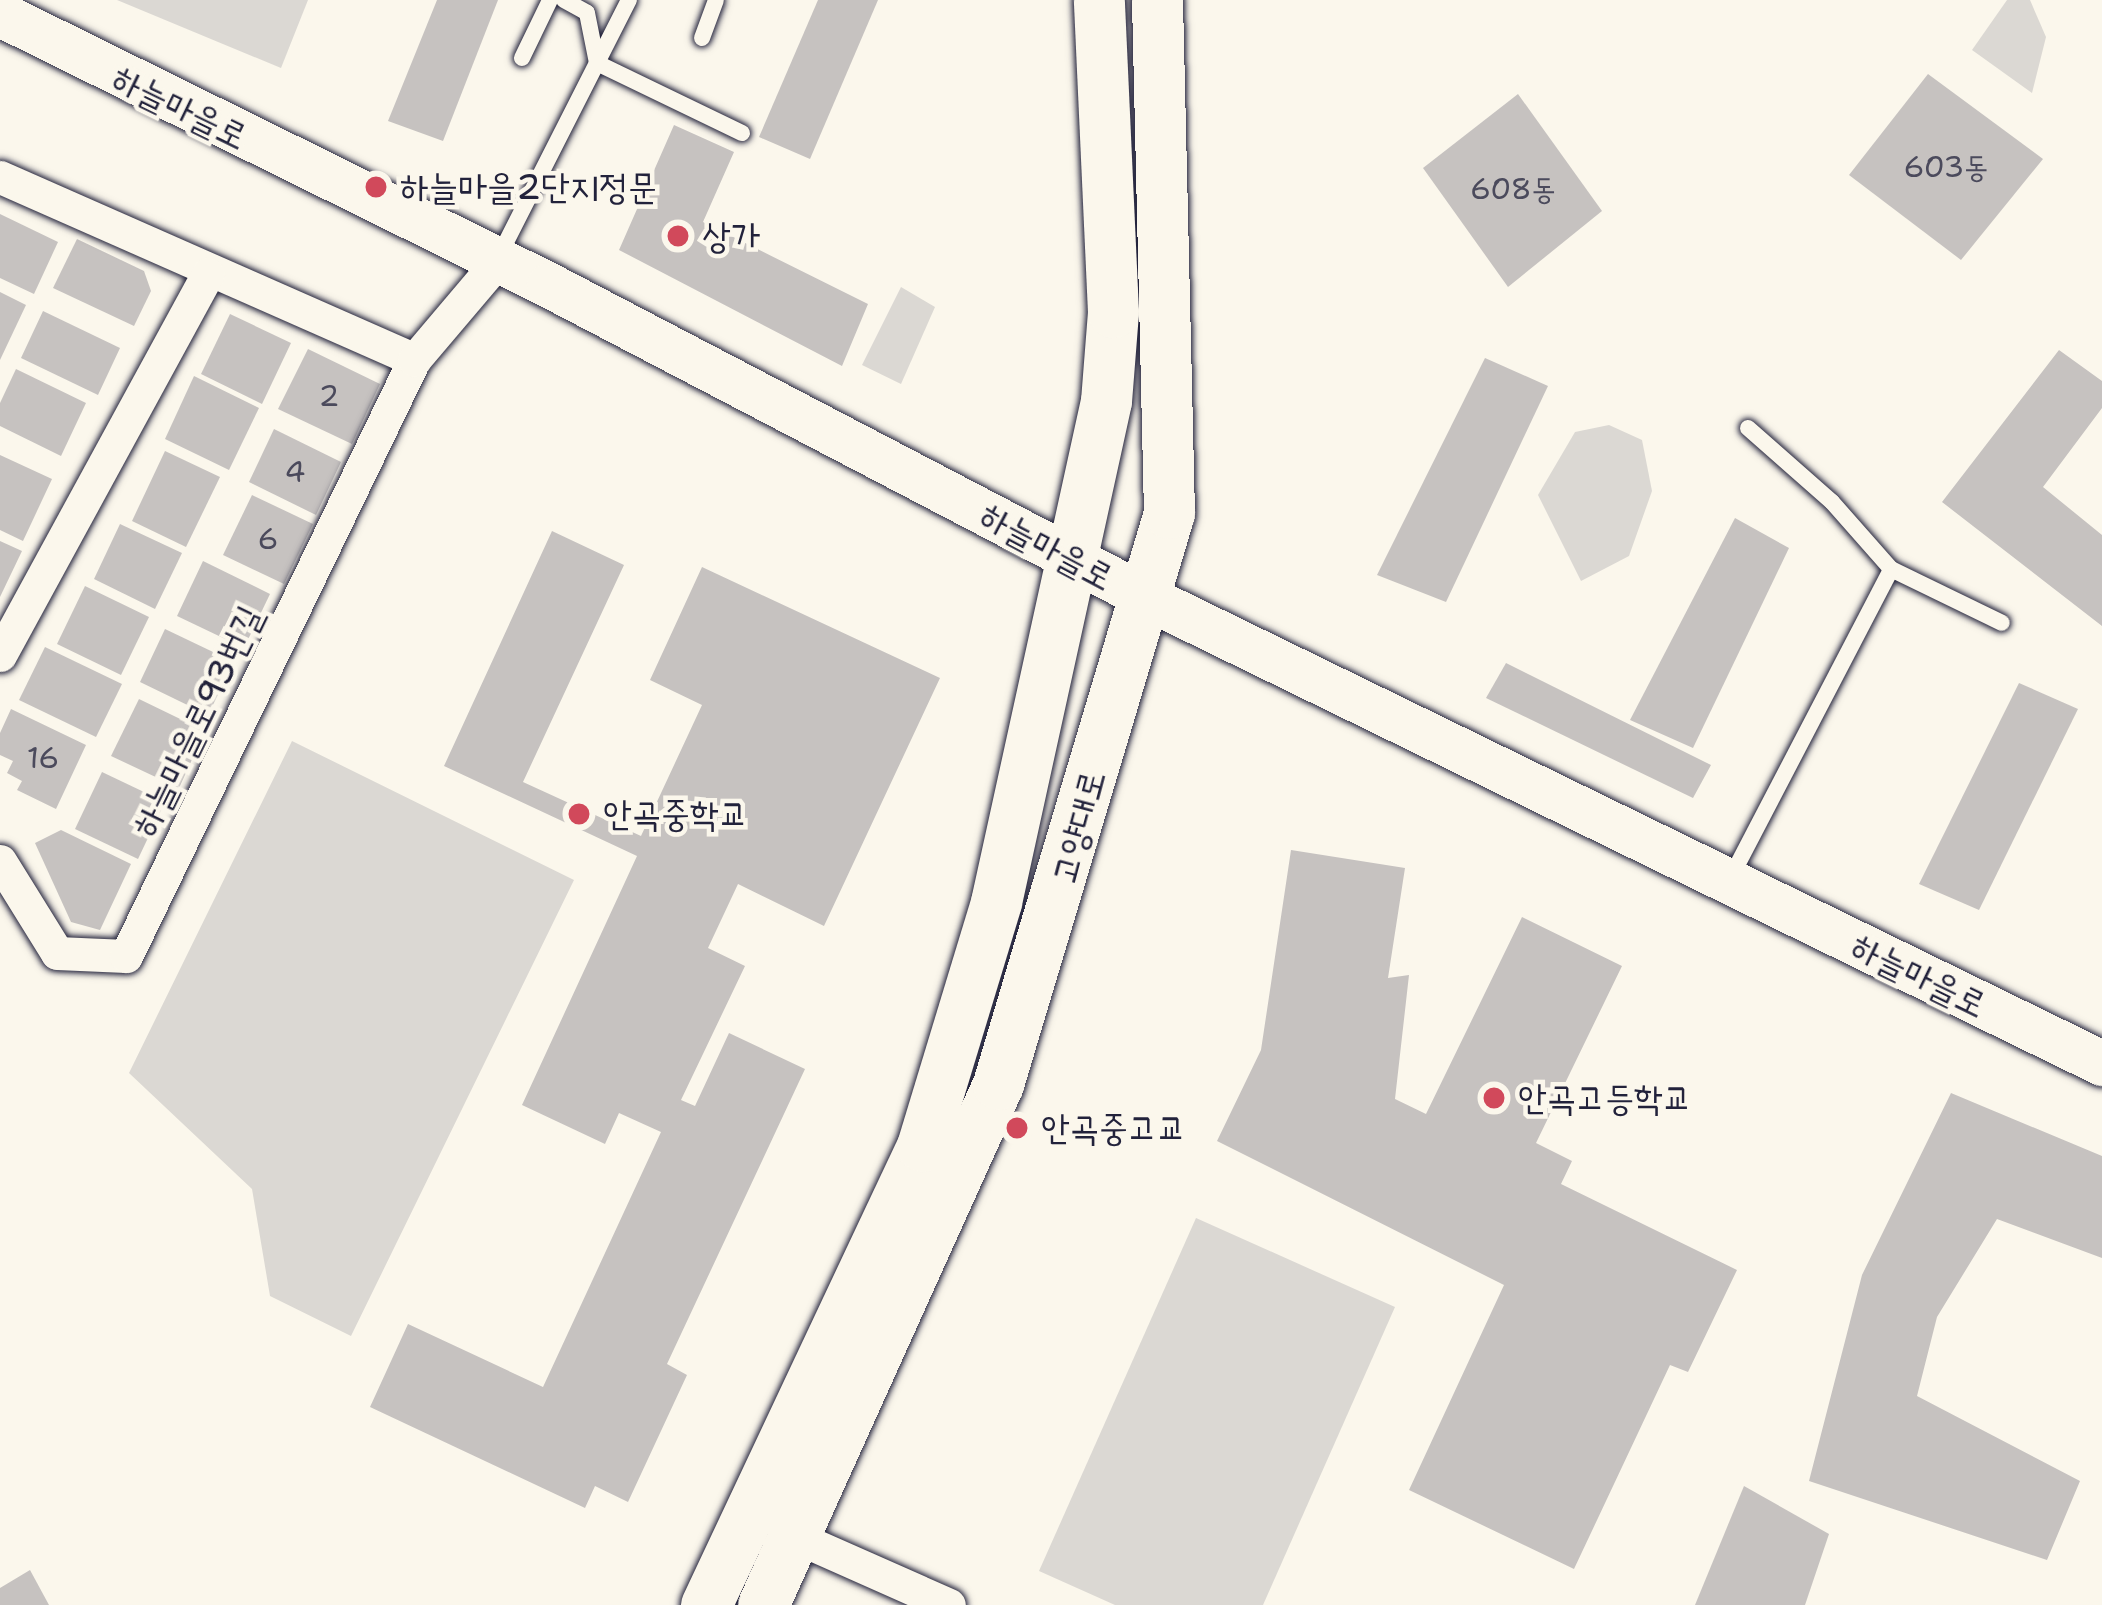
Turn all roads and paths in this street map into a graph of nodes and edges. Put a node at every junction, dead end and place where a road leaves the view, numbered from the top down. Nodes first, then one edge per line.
1 (550, 0) edge
2 (564, 0) edge
3 (629, 0) edge
4 (716, 0) edge
5 (1099, 0) edge
6 (1157, 0) edge
7 (0, 14) edge
8 (702, 38) dead end
9 (522, 58) dead end
10 (597, 63) junction
11 (742, 133) dead end
12 (0, 177) edge
13 (497, 262) junction
14 (208, 274) junction
15 (415, 360) junction
16 (1748, 428) dead end
17 (1072, 559) junction
18 (1891, 569) junction
19 (1146, 597) junction
20 (2002, 623) dead end
21 (0, 655) edge
22 (0, 861) edge
23 (1728, 884) junction
24 (2102, 1064) edge
25 (798, 1538) junction
26 (706, 1605) edge
27 (763, 1605) edge
28 (949, 1605) edge

1 - 9 lane
2 - 10 lane
3 - 10 lane
4 - 8 lane
5 - 17 main road, 고양대로
6 - 19 main road, 고양대로
7 - 13 main road, 하늘마을로
10 - 11 lane
10 - 13 lane
12 - 14 street
13 - 15 street, 하늘마을로93번길
13 - 17 main road, 하늘마을로
14 - 15 street
14 - 21 street
15 - 22 street, 하늘마을로93번길
16 - 18 lane
17 - 19 main road, 하늘마을로
17 - 26 main road, 고양대로
18 - 20 lane
18 - 23 lane
19 - 23 main road, 하늘마을로
19 - 25 main road, 고양대로
23 - 24 main road, 하늘마을로
25 - 27 main road, 고양대로
25 - 28 street

